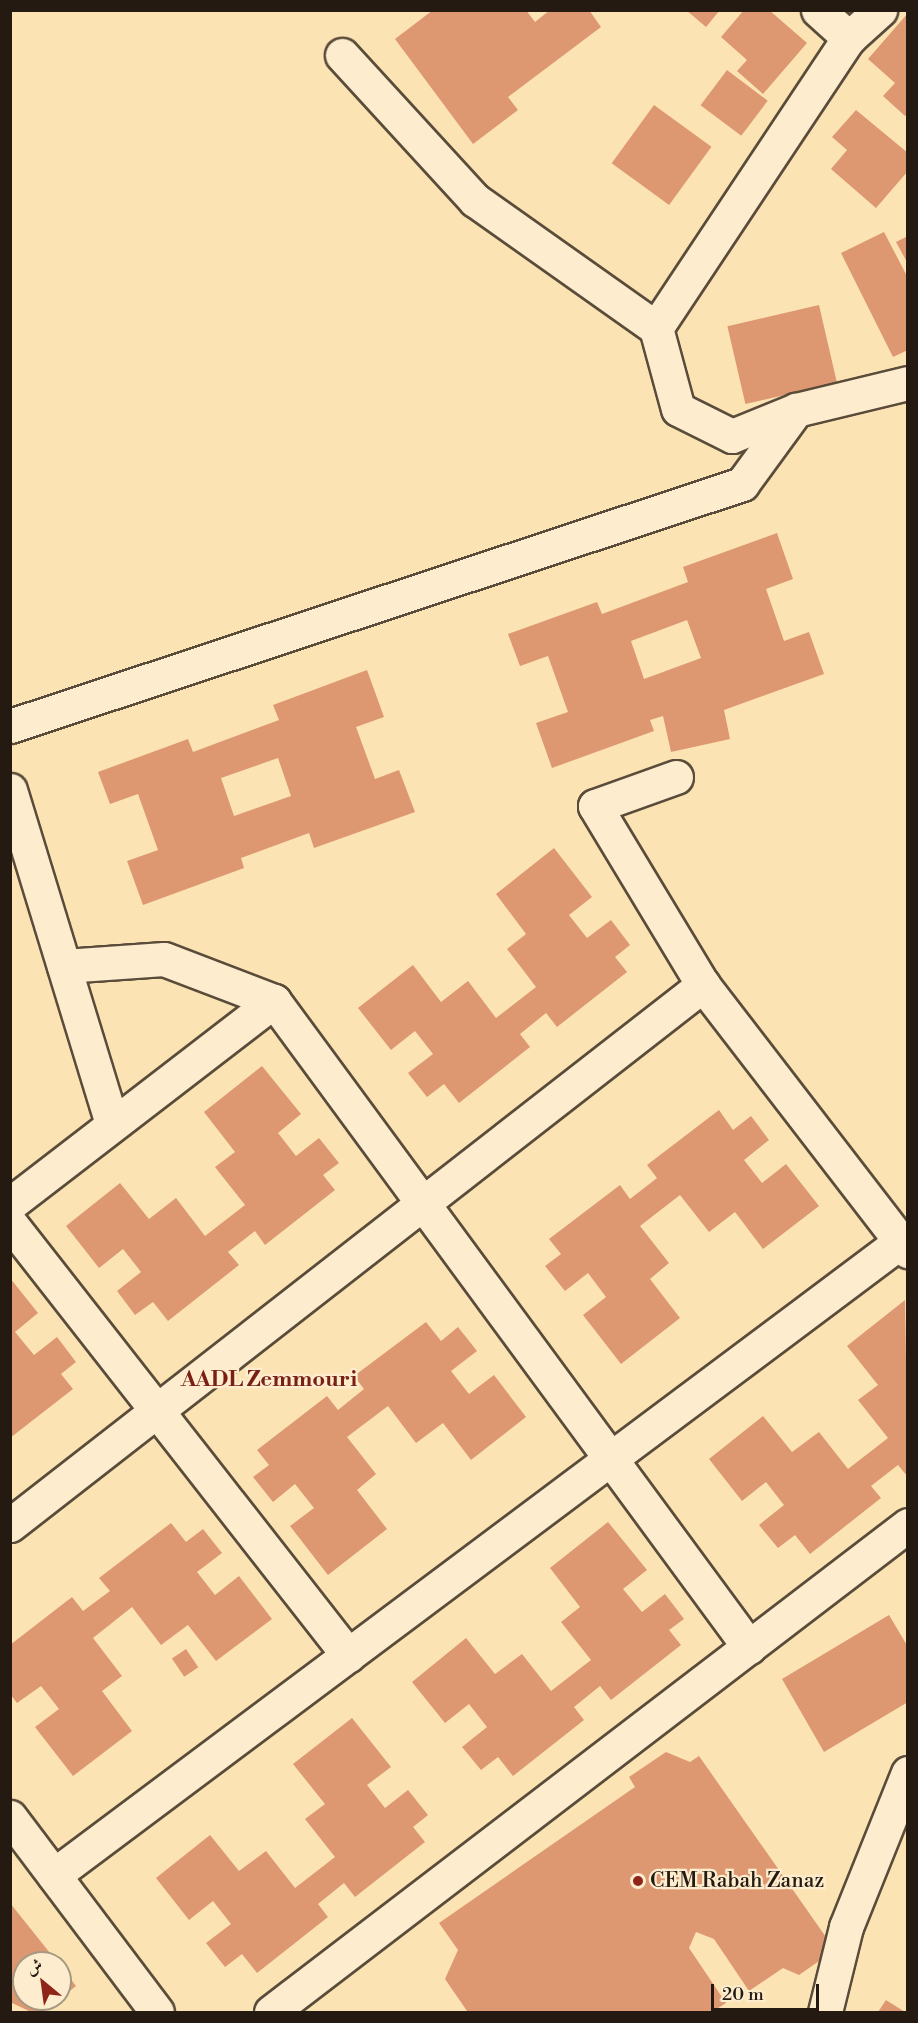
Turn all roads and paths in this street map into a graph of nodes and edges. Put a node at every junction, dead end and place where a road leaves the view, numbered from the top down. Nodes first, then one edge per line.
1 (818, 10) edge
2 (880, 10) edge
3 (849, 38) junction
4 (342, 55) dead end
5 (656, 328) junction
6 (908, 382) edge
7 (796, 410) junction
8 (732, 436) junction
9 (742, 484) junction
10 (10, 726) edge
11 (676, 777) dead end
12 (10, 790) edge
13 (64, 966) junction
14 (703, 985) junction
15 (274, 1001) junction
16 (112, 1123) junction
17 (10, 1204) edge
18 (422, 1204) junction
19 (10, 1223) edge
20 (904, 1247) edge
21 (158, 1410) junction
22 (609, 1459) junction
23 (10, 1525) edge
24 (908, 1525) edge
25 (749, 1647) junction
26 (348, 1654) junction
27 (908, 1773) edge
28 (10, 1817) edge
29 (54, 1875) junction
30 (157, 2013) edge
31 (271, 2013) edge
32 (825, 2013) edge

1 - 3 street
2 - 3 street
3 - 5 street
4 - 5 street
5 - 8 street
6 - 7 street
7 - 8 street
7 - 9 street
8 - 9 street
9 - 10 street
11 - 14 street
12 - 13 street
13 - 15 street
13 - 16 street
14 - 18 street
14 - 20 street
15 - 16 street
15 - 18 street
16 - 17 street
18 - 21 street
18 - 22 street
19 - 21 street
20 - 22 street
21 - 23 street
21 - 26 street
22 - 25 street
22 - 26 street
24 - 25 street
25 - 31 street
26 - 29 street
27 - 32 street
28 - 29 street
29 - 30 street

